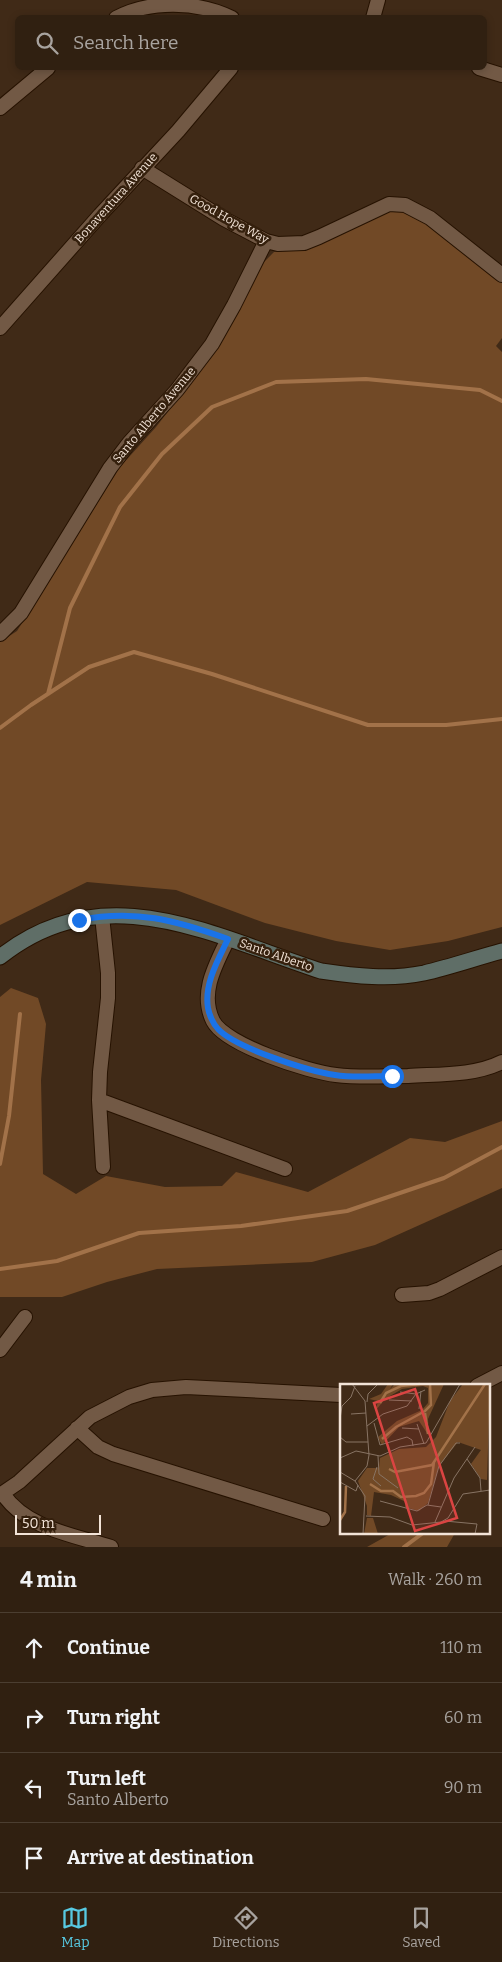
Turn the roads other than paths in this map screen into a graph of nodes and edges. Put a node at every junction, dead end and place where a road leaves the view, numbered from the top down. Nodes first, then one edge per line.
1 (378, 0) edge
2 (142, 3) edge
3 (121, 15) edge
4 (224, 15) edge
5 (374, 15) edge
6 (46, 70) edge
7 (229, 70) edge
8 (486, 70) edge
9 (502, 75) edge
10 (0, 108) edge
11 (142, 168) junction
12 (266, 241) junction
13 (502, 275) edge
14 (0, 328) edge
15 (0, 634) edge
16 (102, 916) junction
17 (228, 939) junction
18 (502, 952) edge
19 (0, 957) edge
20 (502, 1062) edge
21 (99, 1100) junction
22 (103, 1166) dead end
23 (285, 1169) dead end
24 (502, 1258) edge
25 (402, 1295) dead end
26 (26, 1317) dead end
27 (0, 1350) edge
28 (502, 1373) edge
29 (481, 1384) edge
30 (340, 1395) edge
31 (77, 1428) junction
32 (2, 1495) edge
33 (323, 1519) dead end
34 (111, 1547) edge

1 - 5 street
2 - 3 street
2 - 4 street
6 - 10 street
7 - 11 street, Bonaventura Avenue
8 - 9 street
11 - 12 street, Good Hope Way
11 - 14 street, Bonaventura Avenue
12 - 13 street, Good Hope Way
12 - 15 street, Santo Alberto Avenue
16 - 17 street, Santo Alberto
16 - 19 street, Santo Alberto
16 - 21 street
17 - 18 street, Santo Alberto
17 - 20 street
21 - 22 street
21 - 23 street
24 - 25 street
26 - 27 street
28 - 29 street
30 - 31 street
31 - 32 street
31 - 33 street
32 - 34 street

